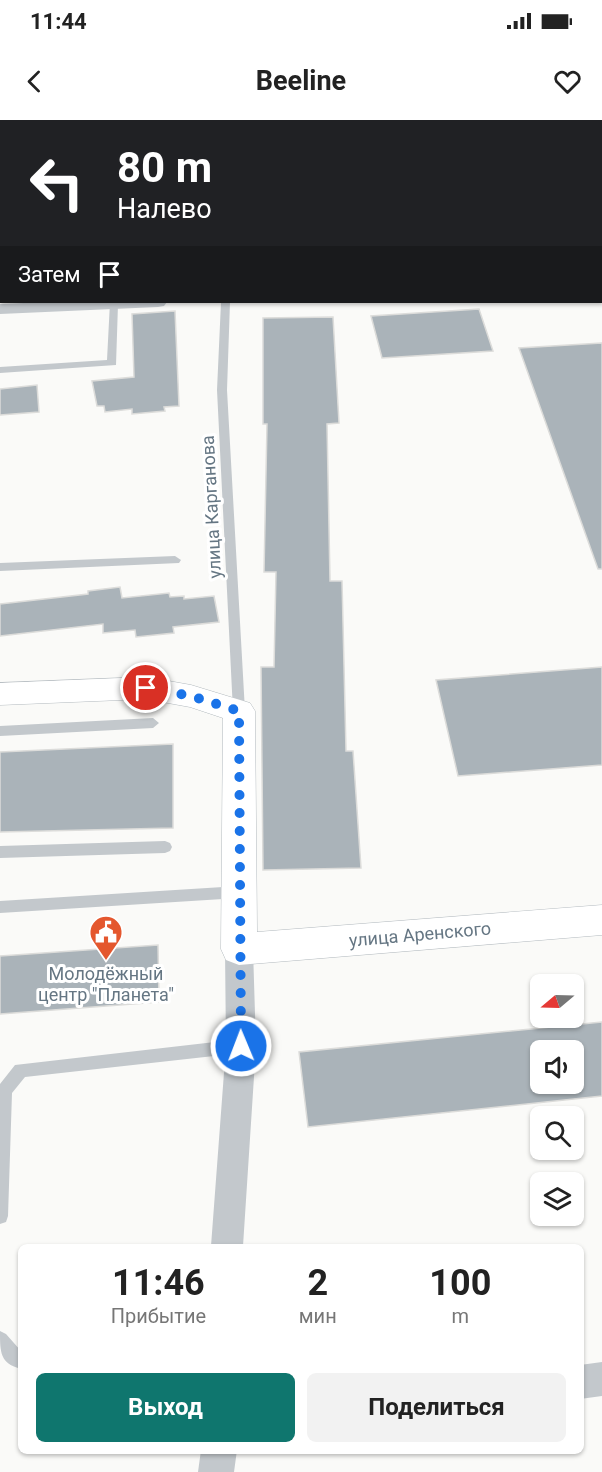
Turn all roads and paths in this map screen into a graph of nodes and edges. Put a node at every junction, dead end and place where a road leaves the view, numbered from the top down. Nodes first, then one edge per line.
1 (135, 303) edge
2 (225, 303) edge
3 (112, 304) junction
4 (0, 309) edge
5 (0, 370) edge
6 (176, 560) dead end
7 (0, 567) edge
8 (0, 694) edge
9 (239, 711) junction
10 (153, 723) dead end
11 (0, 731) edge
12 (165, 847) dead end
13 (0, 852) edge
14 (239, 892) junction
15 (0, 907) edge
16 (602, 920) edge
17 (239, 949) junction
18 (241, 1046) junction
19 (0, 1216) edge
20 (227, 1244) edge
21 (0, 1340) edge
22 (18, 1359) edge
23 (602, 1379) edge
24 (584, 1381) edge
25 (218, 1454) edge
26 (216, 1472) edge

1 - 3 street
2 - 9 lane, улица Карганова
3 - 4 street
3 - 5 lane
6 - 7 lane
8 - 9 street
9 - 14 street
10 - 11 lane
12 - 13 lane
14 - 15 lane
14 - 17 street
16 - 17 street, улица Аренского
17 - 18 street
18 - 19 lane
18 - 20 street
21 - 22 lane
23 - 24 street
25 - 26 street

